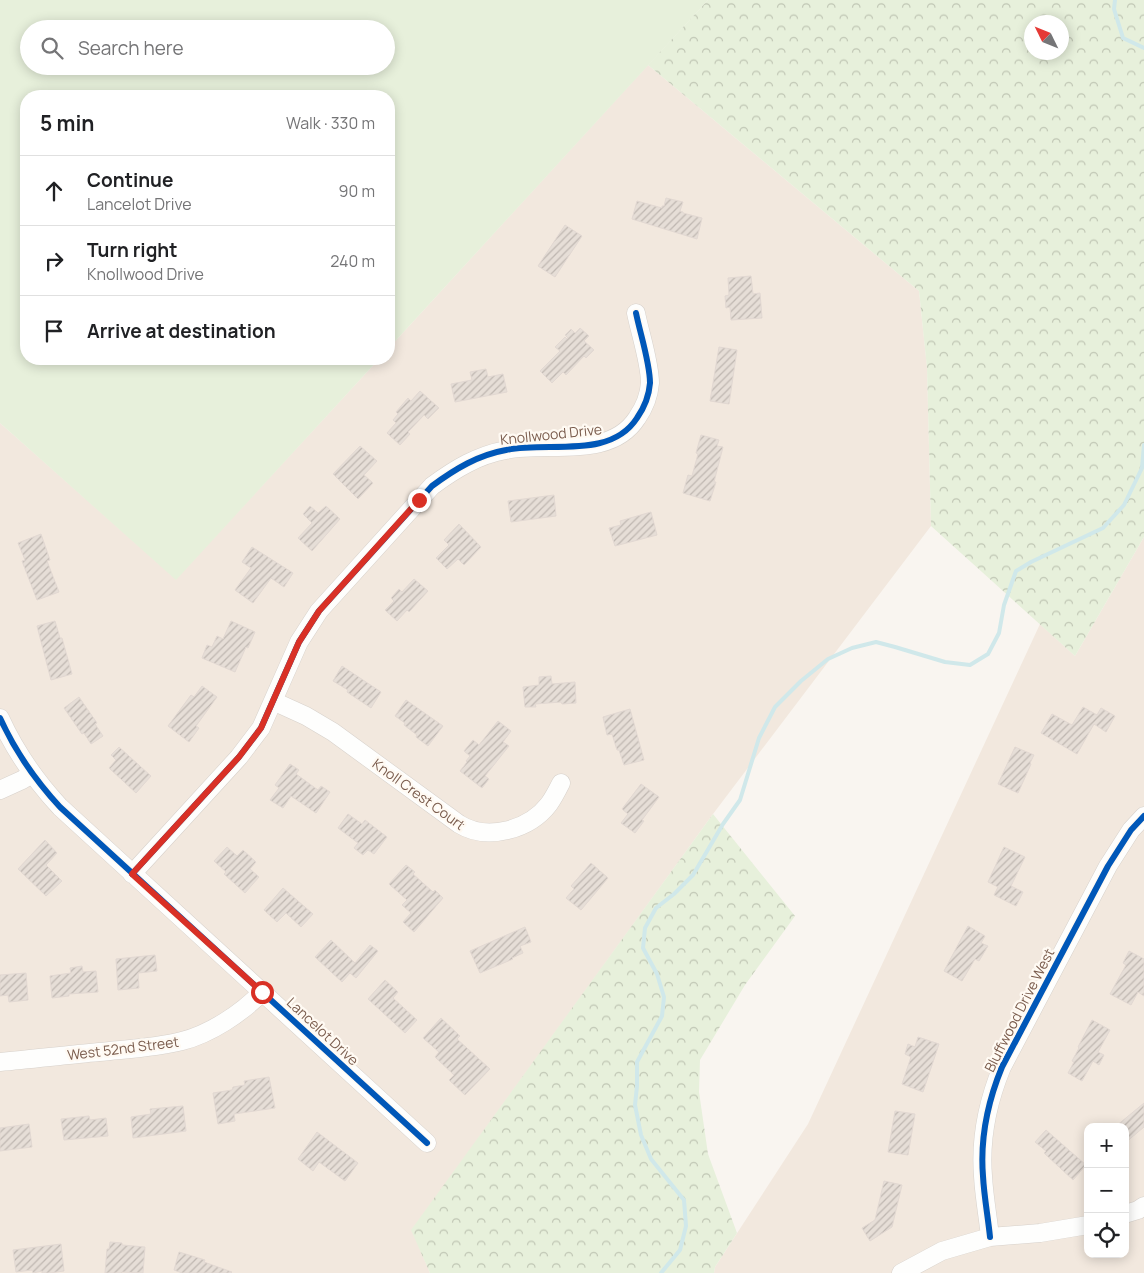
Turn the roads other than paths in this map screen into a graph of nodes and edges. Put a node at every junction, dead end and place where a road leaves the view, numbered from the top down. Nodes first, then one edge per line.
1 (636, 312) dead end
2 (273, 700) junction
3 (0, 718) edge
4 (32, 774) junction
5 (561, 783) dead end
6 (0, 790) edge
7 (1144, 816) edge
8 (132, 874) junction
9 (262, 992) junction
10 (0, 1062) edge
11 (427, 1143) dead end
12 (1144, 1206) edge
13 (1128, 1213) edge
14 (1084, 1227) edge
15 (990, 1237) junction
16 (901, 1273) edge

1 - 2 street, Knollwood Drive
2 - 5 street, Knoll Crest Court
2 - 8 street, Knollwood Drive
3 - 4 street, Lancelot Drive
4 - 6 street
4 - 8 street, Lancelot Drive
7 - 15 street, Bluffwood Drive West
8 - 9 street, Lancelot Drive
9 - 10 street, West 52nd Street
9 - 11 street, Lancelot Drive
12 - 13 street
14 - 15 street
15 - 16 street

